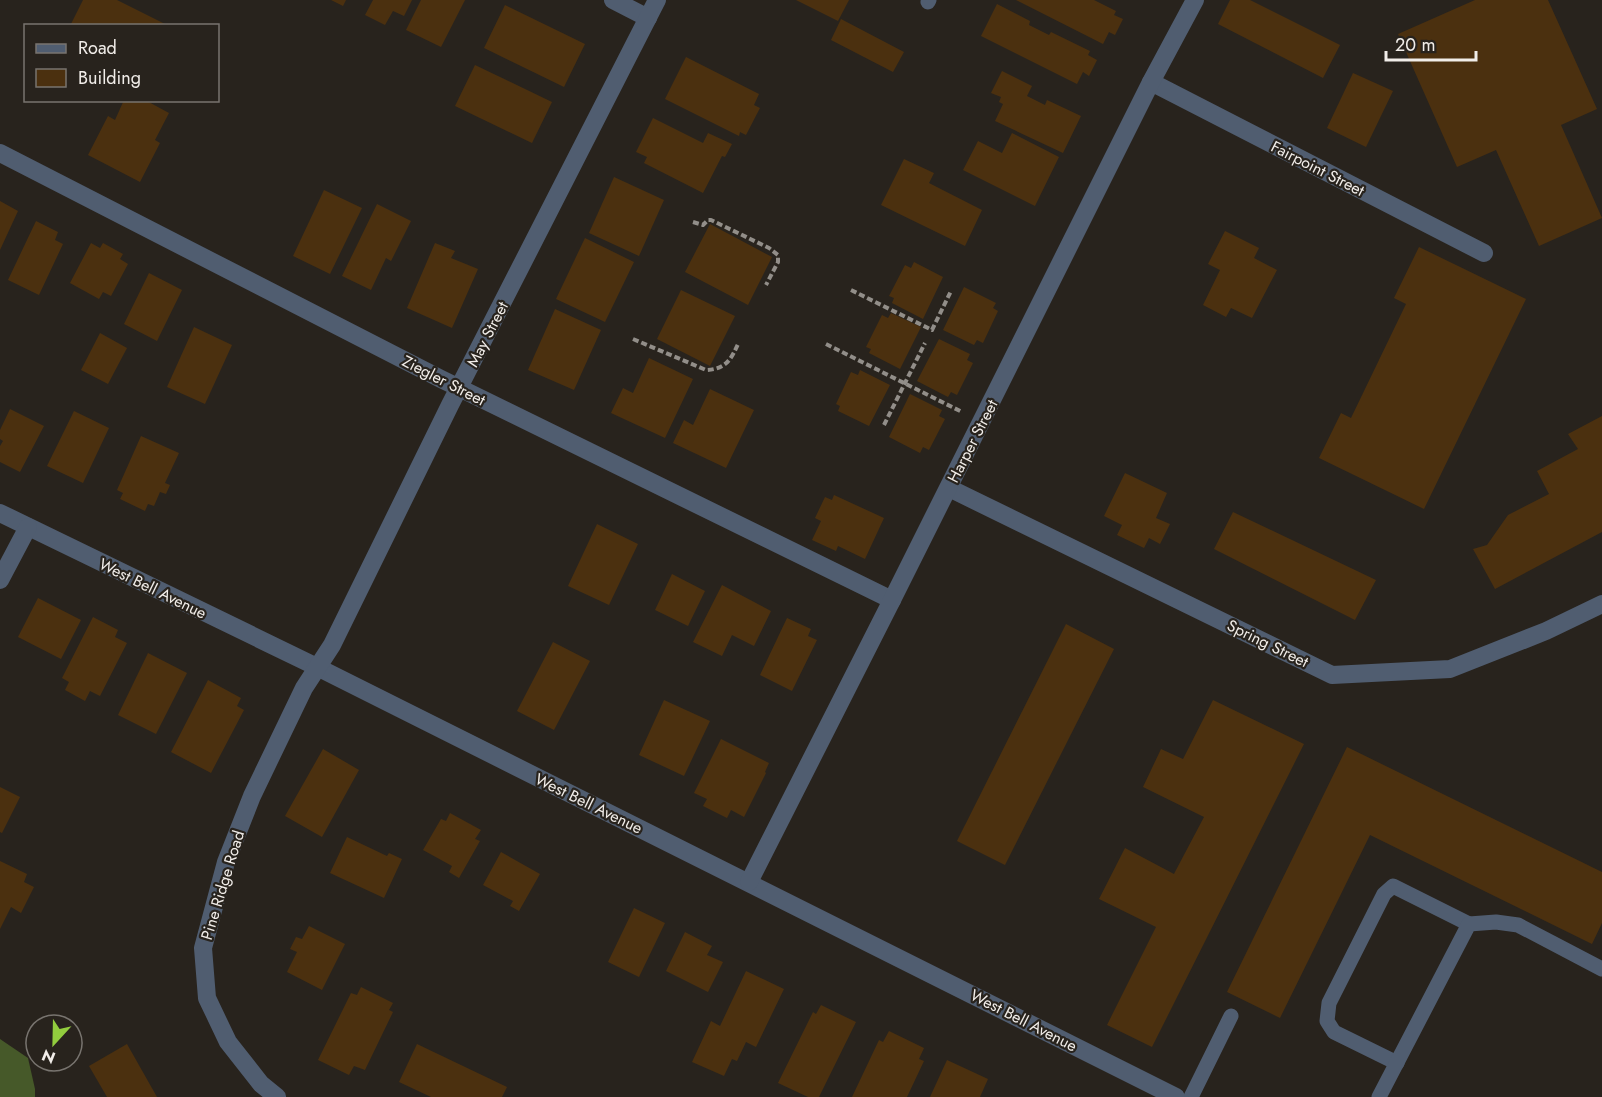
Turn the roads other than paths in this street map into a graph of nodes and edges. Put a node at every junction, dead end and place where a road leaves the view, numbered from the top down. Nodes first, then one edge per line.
1 (613, 0) edge
2 (657, 0) edge
3 (1195, 0) edge
4 (648, 18) junction
5 (1152, 82) junction
6 (0, 153) edge
7 (1484, 253) dead end
8 (459, 388) junction
9 (949, 488) junction
10 (0, 513) edge
11 (28, 527) junction
12 (0, 580) edge
13 (892, 600) junction
14 (1602, 604) edge
15 (317, 667) junction
16 (749, 882) junction
17 (1469, 924) junction
18 (1602, 969) edge
19 (1231, 1016) dead end
20 (1397, 1063) junction
21 (277, 1097) edge
22 (1176, 1097) edge
23 (1191, 1097) edge
24 (1378, 1097) edge

1 - 4 street
2 - 4 street, May Street
3 - 5 street, Harper Street
4 - 8 street, May Street
5 - 7 street, Fairpoint Street
5 - 9 street, Harper Street
6 - 8 street, Ziegler Street
8 - 13 street, Ziegler Street
8 - 15 street, May Street
9 - 13 street, Harper Street
9 - 14 street, Spring Street
10 - 11 street, West Bell Avenue
11 - 12 street
11 - 15 street, West Bell Avenue
13 - 16 street, Harper Street
15 - 16 street, West Bell Avenue
15 - 21 street, Pine Ridge Road
16 - 22 street, West Bell Avenue
17 - 18 lane
17 - 20 lane
17 - 20 lane
19 - 23 lane
20 - 24 lane

